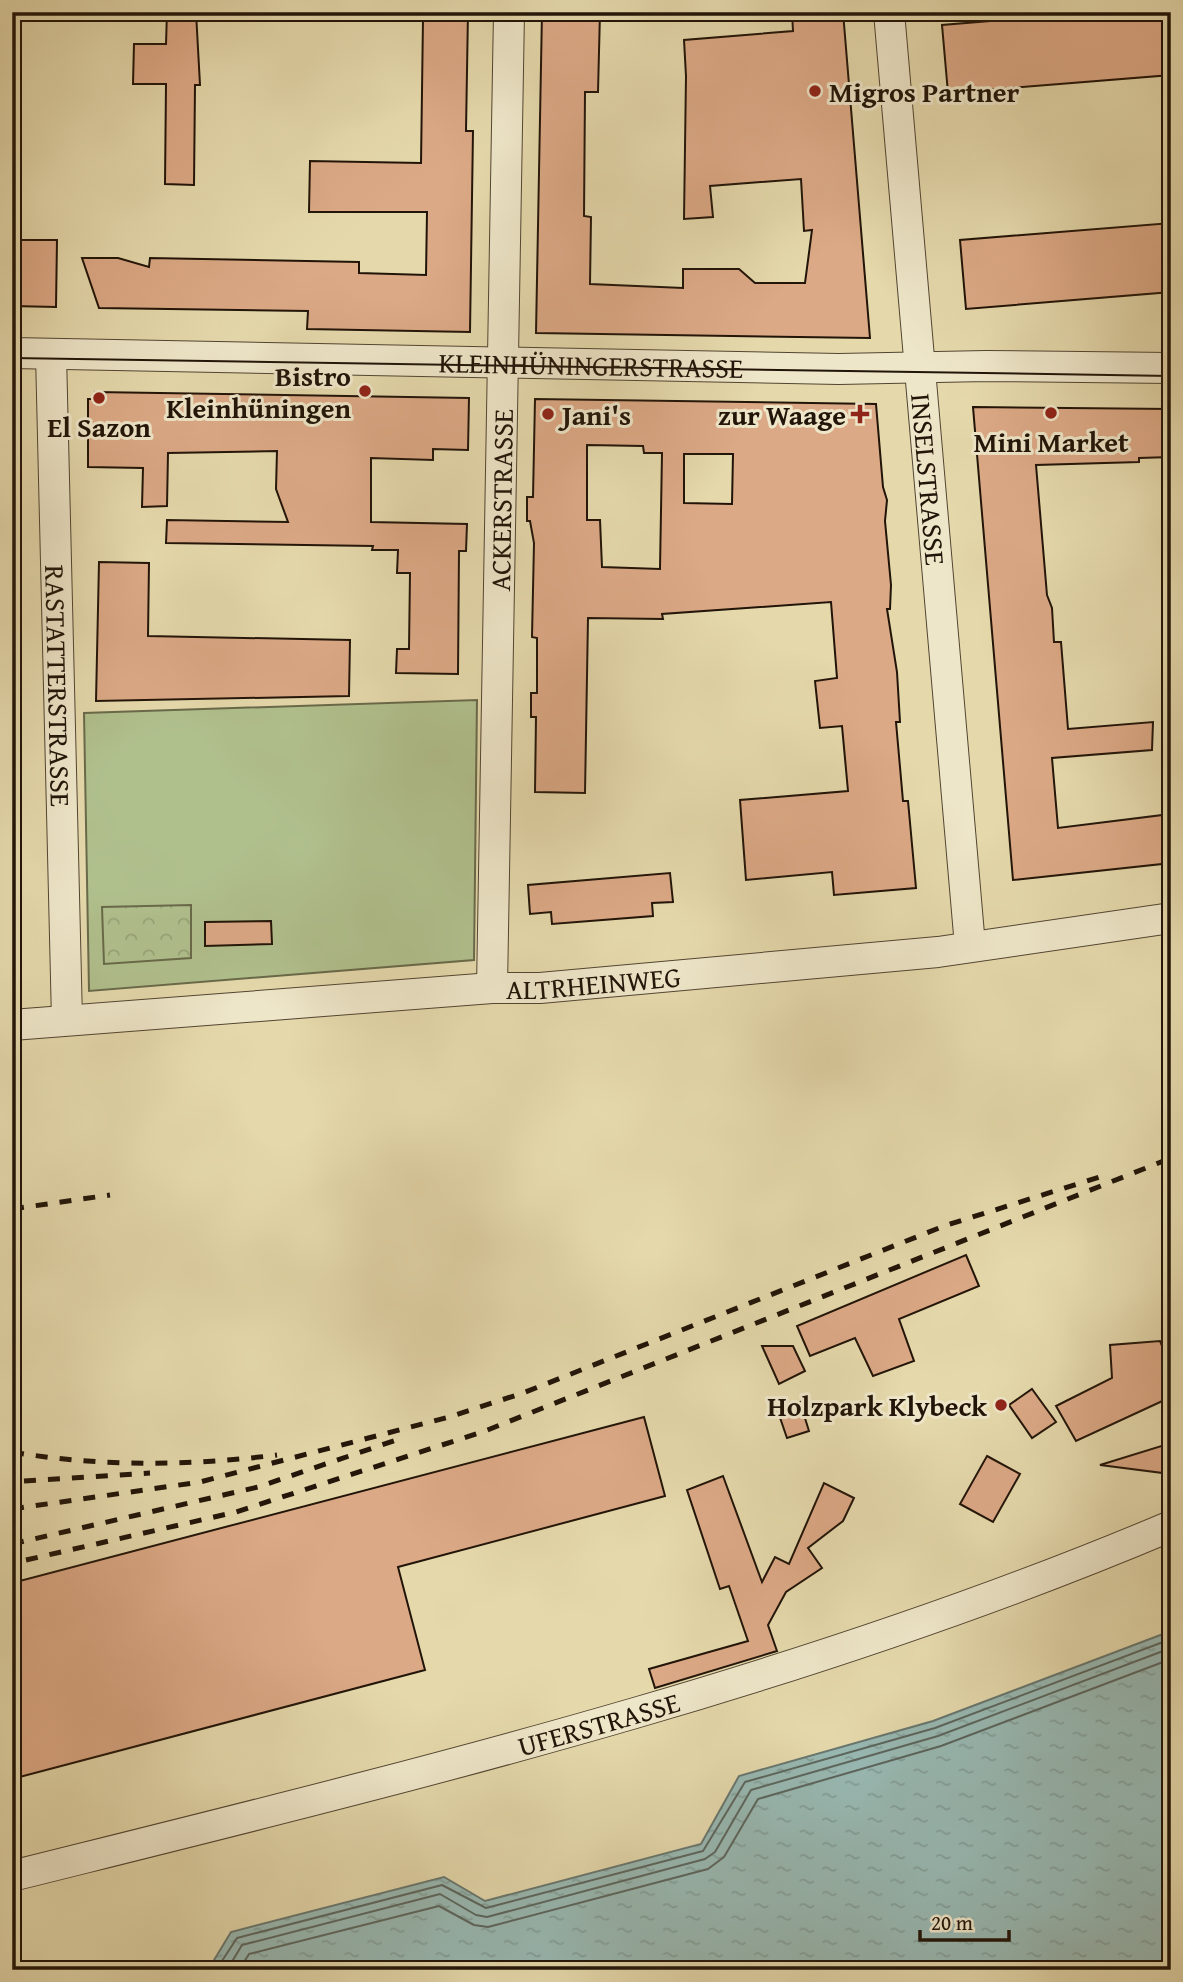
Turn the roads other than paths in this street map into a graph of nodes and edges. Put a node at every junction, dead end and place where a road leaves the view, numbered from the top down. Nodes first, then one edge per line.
1 (509, 12) edge
2 (889, 12) edge
3 (12, 353) edge
4 (51, 354) junction
5 (502, 363) junction
6 (921, 367) junction
7 (1171, 369) edge
8 (1171, 918) edge
9 (970, 946) junction
10 (492, 988) junction
11 (67, 1020) junction
12 (12, 1025) edge
13 (1171, 1526) edge
14 (12, 1876) edge

1 - 5 street, ACKERSTRASSE
2 - 6 street, INSELSTRASSE
3 - 4 street, KLEINHÜNINGERSTRASSE
4 - 5 street, KLEINHÜNINGERSTRASSE
4 - 11 street, RASTATTERSTRASSE
5 - 6 street, KLEINHÜNINGERSTRASSE
5 - 10 street, ACKERSTRASSE
6 - 7 street, KLEINHÜNINGERSTRASSE
6 - 9 street, INSELSTRASSE
8 - 9 street, ALTRHEINWEG
9 - 10 street, ALTRHEINWEG
10 - 11 street, ALTRHEINWEG
11 - 12 street, ALTRHEINWEG
13 - 14 street, UFERSTRASSE

